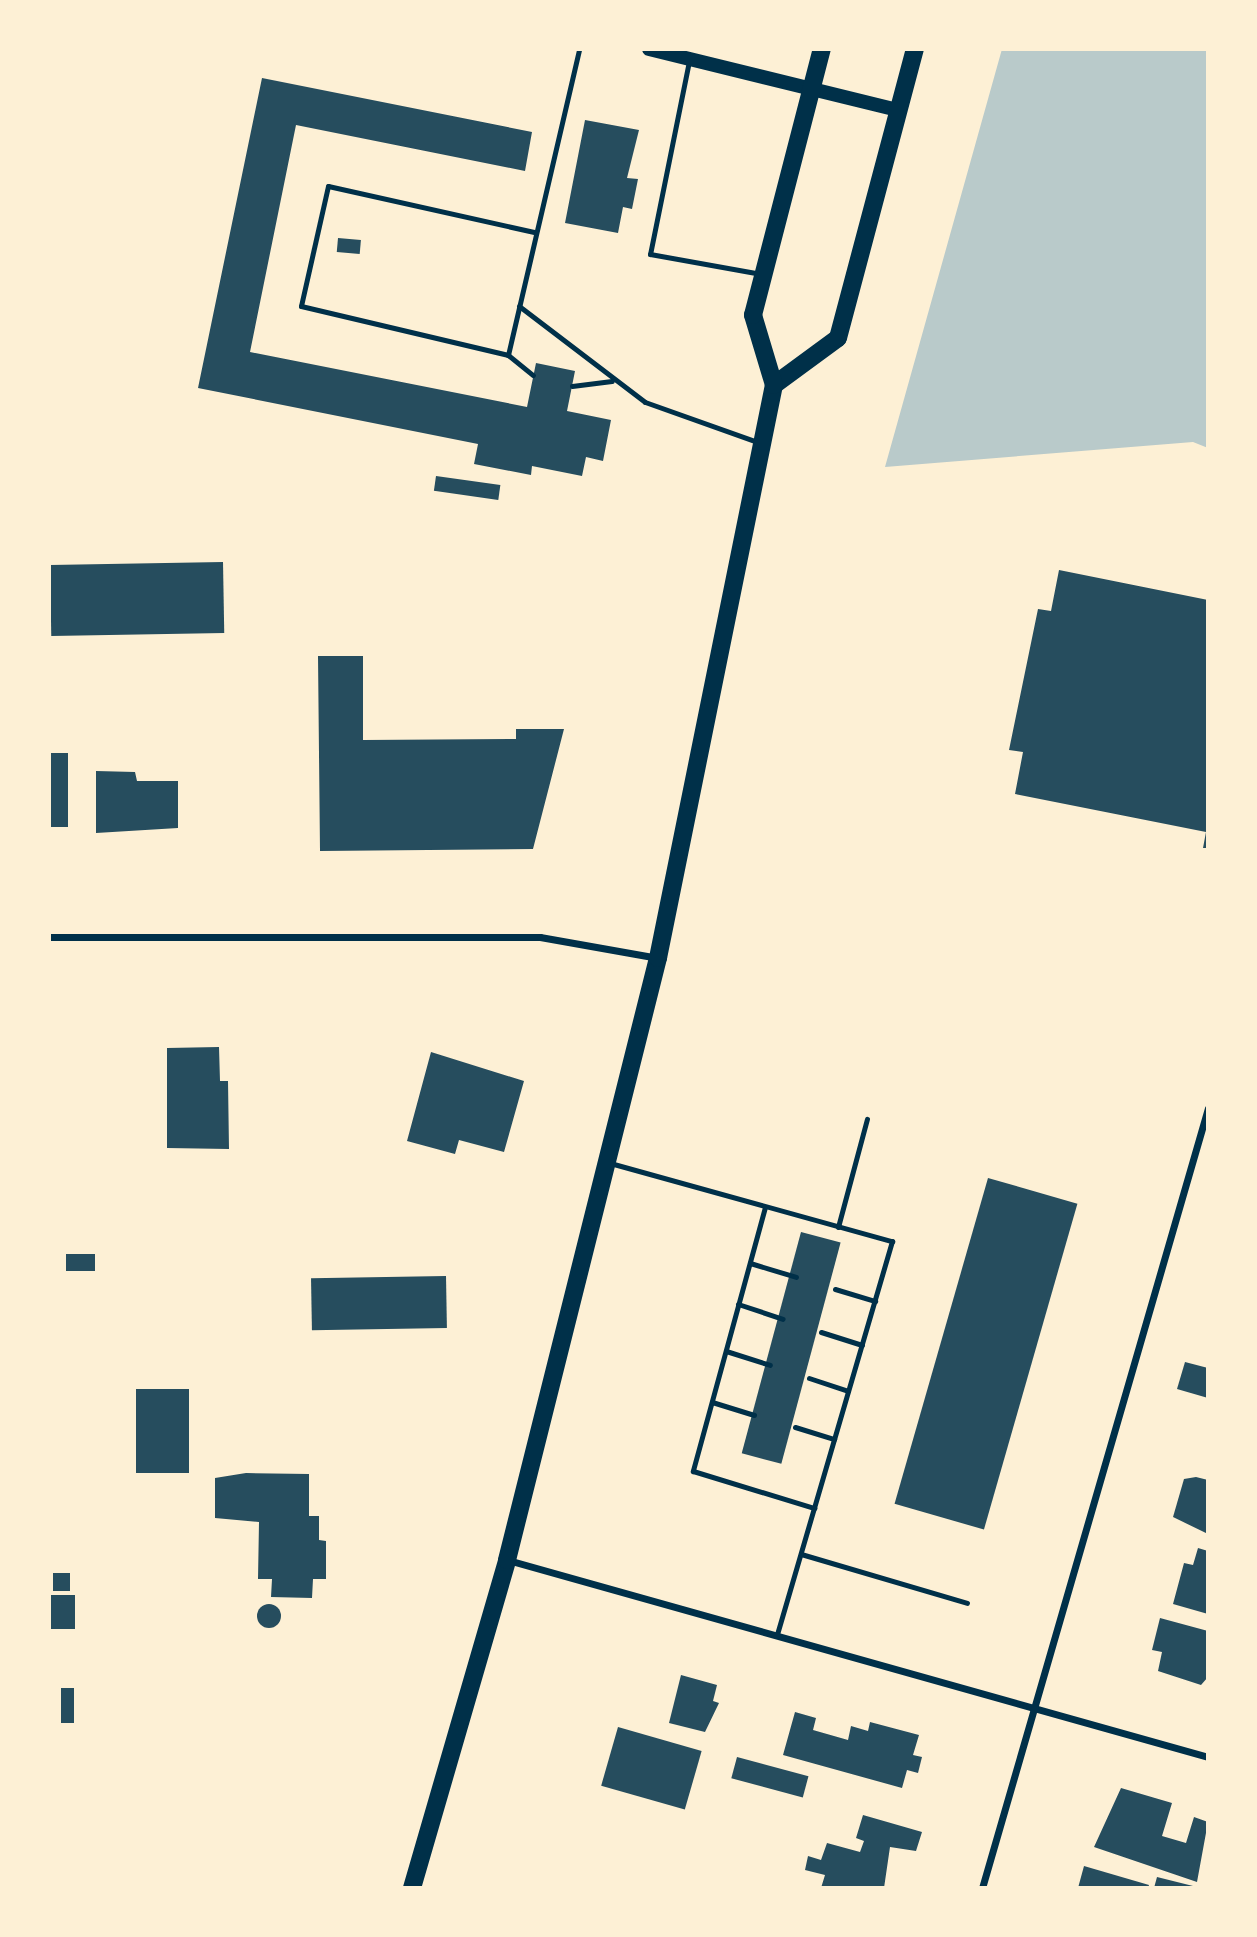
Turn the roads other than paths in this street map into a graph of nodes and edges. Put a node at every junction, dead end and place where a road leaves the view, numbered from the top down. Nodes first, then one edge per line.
1 (579, 49) edge
2 (649, 49) edge
3 (822, 49) edge
4 (915, 49) edge
5 (689, 59) junction
6 (812, 89) junction
7 (898, 110) junction
8 (534, 232) junction
9 (764, 275) junction
10 (519, 306) junction
11 (508, 355) junction
12 (533, 375) dead end
13 (612, 381) junction
14 (774, 385) junction
15 (572, 386) dead end
16 (762, 444) junction
17 (49, 937) edge
18 (658, 958) junction
19 (1208, 1108) edge
20 (867, 1119) dead end
21 (607, 1162) junction
22 (765, 1207) junction
23 (838, 1227) junction
24 (750, 1263) junction
25 (796, 1277) dead end
26 (835, 1289) dead end
27 (875, 1301) junction
28 (738, 1304) junction
29 (783, 1319) dead end
30 (821, 1332) dead end
31 (862, 1345) junction
32 (726, 1351) junction
33 (770, 1365) dead end
34 (809, 1378) dead end
35 (848, 1391) junction
36 (712, 1402) junction
37 (754, 1415) dead end
38 (795, 1427) dead end
39 (834, 1439) junction
40 (814, 1508) junction
41 (801, 1553) junction
42 (508, 1560) junction
43 (967, 1602) dead end
44 (777, 1635) junction
45 (1033, 1706) junction
46 (1208, 1757) edge
47 (412, 1888) edge
48 (982, 1888) edge

1 - 8 lane
2 - 5 main road
3 - 6 main road
4 - 7 main road
5 - 6 main road
5 - 9 lane
6 - 7 main road
6 - 9 main road
7 - 14 main road
8 - 10 lane
8 - 11 lane
9 - 14 main road
10 - 11 lane
10 - 13 lane
11 - 12 lane
13 - 15 lane
13 - 16 lane
14 - 16 main road
16 - 18 main road
17 - 18 street
18 - 21 main road
19 - 45 street
20 - 23 lane
21 - 22 lane
21 - 42 main road
22 - 23 lane
22 - 24 lane
23 - 27 lane
24 - 25 lane
24 - 28 lane
26 - 27 lane
27 - 31 lane
28 - 29 lane
28 - 32 lane
30 - 31 lane
31 - 35 lane
32 - 33 lane
32 - 36 lane
34 - 35 lane
35 - 39 lane
36 - 37 lane
36 - 40 lane
38 - 39 lane
39 - 40 lane
40 - 41 lane
41 - 43 lane
41 - 44 lane
42 - 44 street
42 - 47 main road
44 - 45 street
45 - 46 street
45 - 48 street

